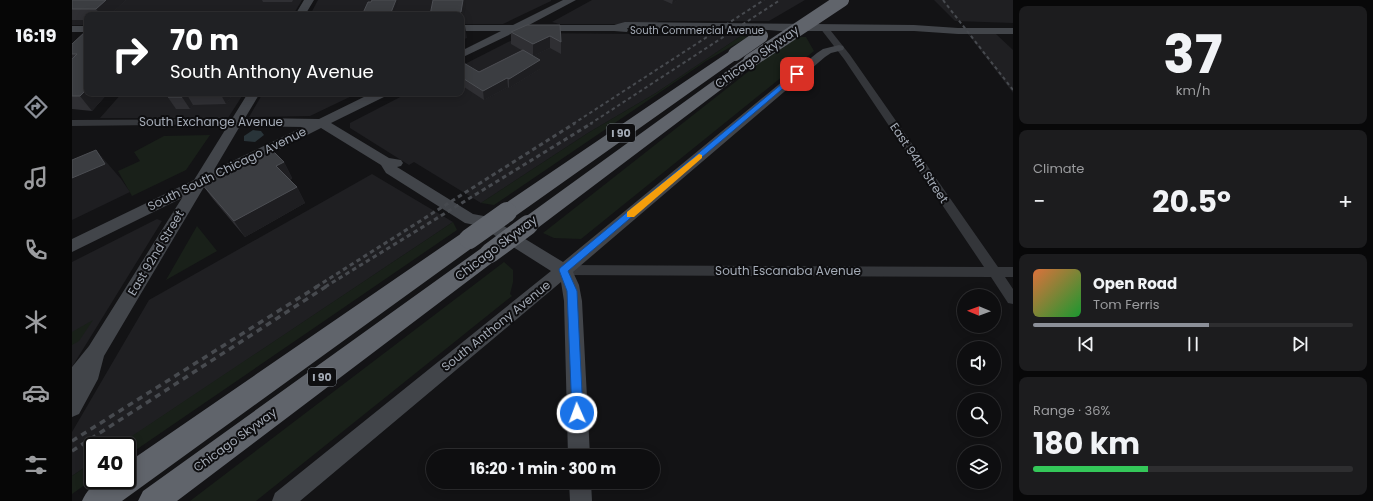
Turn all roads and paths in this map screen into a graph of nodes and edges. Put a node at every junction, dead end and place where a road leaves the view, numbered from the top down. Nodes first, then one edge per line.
1 (309, 0) edge
2 (571, 0) edge
3 (842, 0) edge
4 (561, 2) edge
5 (809, 6) edge
6 (302, 12) edge
7 (1013, 26) edge
8 (464, 28) edge
9 (516, 28) junction
10 (824, 28) junction
11 (914, 28) junction
12 (72, 29) edge
13 (84, 29) edge
14 (1013, 31) edge
15 (839, 48) junction
16 (464, 54) edge
17 (742, 58) junction
18 (252, 96) edge
19 (376, 96) edge
20 (72, 122) edge
21 (237, 122) junction
22 (321, 123) junction
23 (198, 184) junction
24 (477, 230) junction
25 (72, 246) edge
26 (563, 270) junction
27 (994, 272) junction
28 (1013, 272) edge
29 (1013, 299) edge
30 (96, 352) junction
31 (72, 381) edge
32 (72, 407) edge
33 (579, 449) edge
34 (136, 474) edge
35 (114, 489) edge
36 (580, 489) edge
37 (97, 501) edge
38 (153, 501) edge
39 (283, 501) edge
40 (581, 501) edge

1 - 6 street
2 - 4 street
3 - 17 highway, Chicago Skyway / I 90, bridge
4 - 9 street
5 - 17 highway, Chicago Skyway / I 90, bridge
7 - 11 street, South Commercial Avenue
8 - 9 street, South Commercial Avenue
9 - 10 street, South Commercial Avenue
9 - 16 street
10 - 11 street, South Commercial Avenue
10 - 15 street, East 94th Street
11 - 14 street, South Commercial Avenue
12 - 13 street
15 - 26 street, South Anthony Avenue
15 - 27 street, East 94th Street
17 - 24 highway, Chicago Skyway / I 90, bridge
17 - 38 highway, Chicago Skyway / I 90, bridge
18 - 21 street, East 92nd Street
19 - 22 street, South South Chicago Avenue
20 - 21 street, South Exchange Avenue
21 - 22 street, South Exchange Avenue
21 - 23 street, East 92nd Street
22 - 23 street, South South Chicago Avenue
22 - 24 street
23 - 25 street, South South Chicago Avenue
23 - 30 street, East 92nd Street
24 - 26 street
24 - 34 highway, Chicago Skyway / I 90
26 - 27 street, South Escanaba Avenue
26 - 33 street
26 - 39 street, South Anthony Avenue
27 - 28 street, South Escanaba Avenue
27 - 29 street, East 94th Street
30 - 31 street, East 92nd Street
30 - 32 street, East 92nd Street
35 - 37 highway, Chicago Skyway / I 90
36 - 40 street

